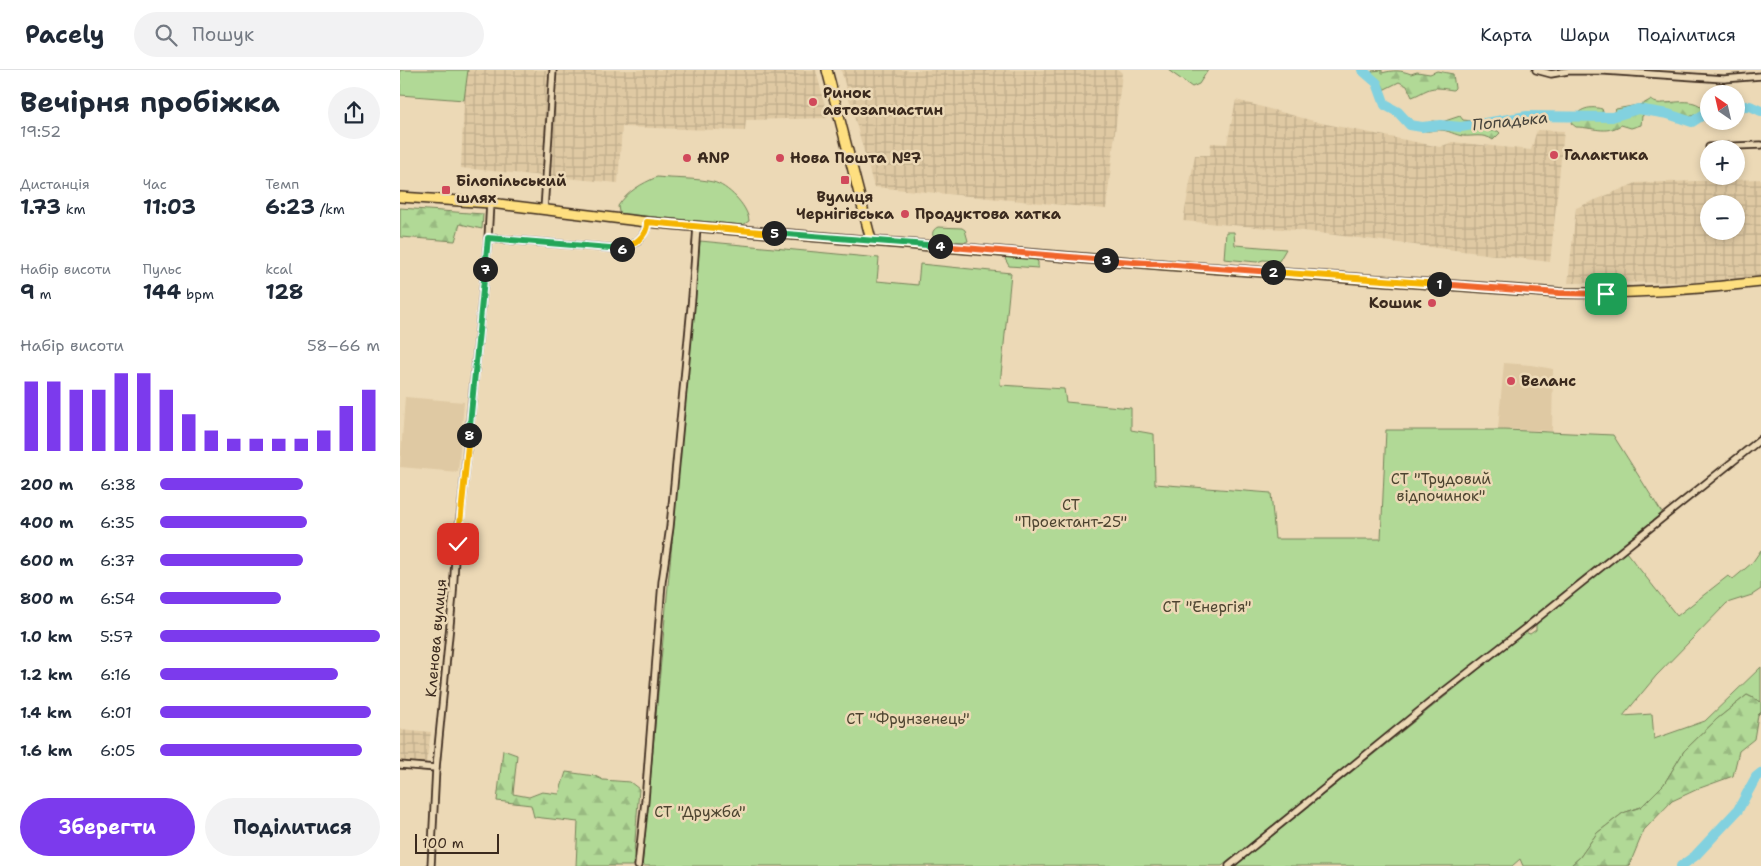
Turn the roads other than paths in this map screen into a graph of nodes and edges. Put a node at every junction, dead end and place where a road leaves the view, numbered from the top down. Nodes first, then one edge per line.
1 (554, 70) edge
2 (827, 70) edge
3 (1536, 70) edge
4 (1761, 76) edge
5 (1761, 145) edge
6 (1745, 146) edge
7 (400, 197) edge
8 (490, 203) junction
9 (544, 210) junction
10 (647, 222) junction
11 (696, 226) junction
12 (488, 238) junction
13 (870, 240) junction
14 (1761, 282) edge
15 (1761, 439) edge
16 (400, 765) edge
17 (436, 768) junction
18 (431, 866) edge
19 (638, 866) edge
20 (1229, 866) edge

1 - 9 street
2 - 13 main road
3 - 4 street
5 - 6 street
7 - 8 main road
8 - 9 main road
8 - 12 street, Кленова вулиця
9 - 10 main road
10 - 11 main road
10 - 12 street
11 - 13 main road
11 - 19 street
12 - 17 street, Кленова вулиця
13 - 14 main road
15 - 20 street
16 - 17 street
17 - 18 street, Кленова вулиця

